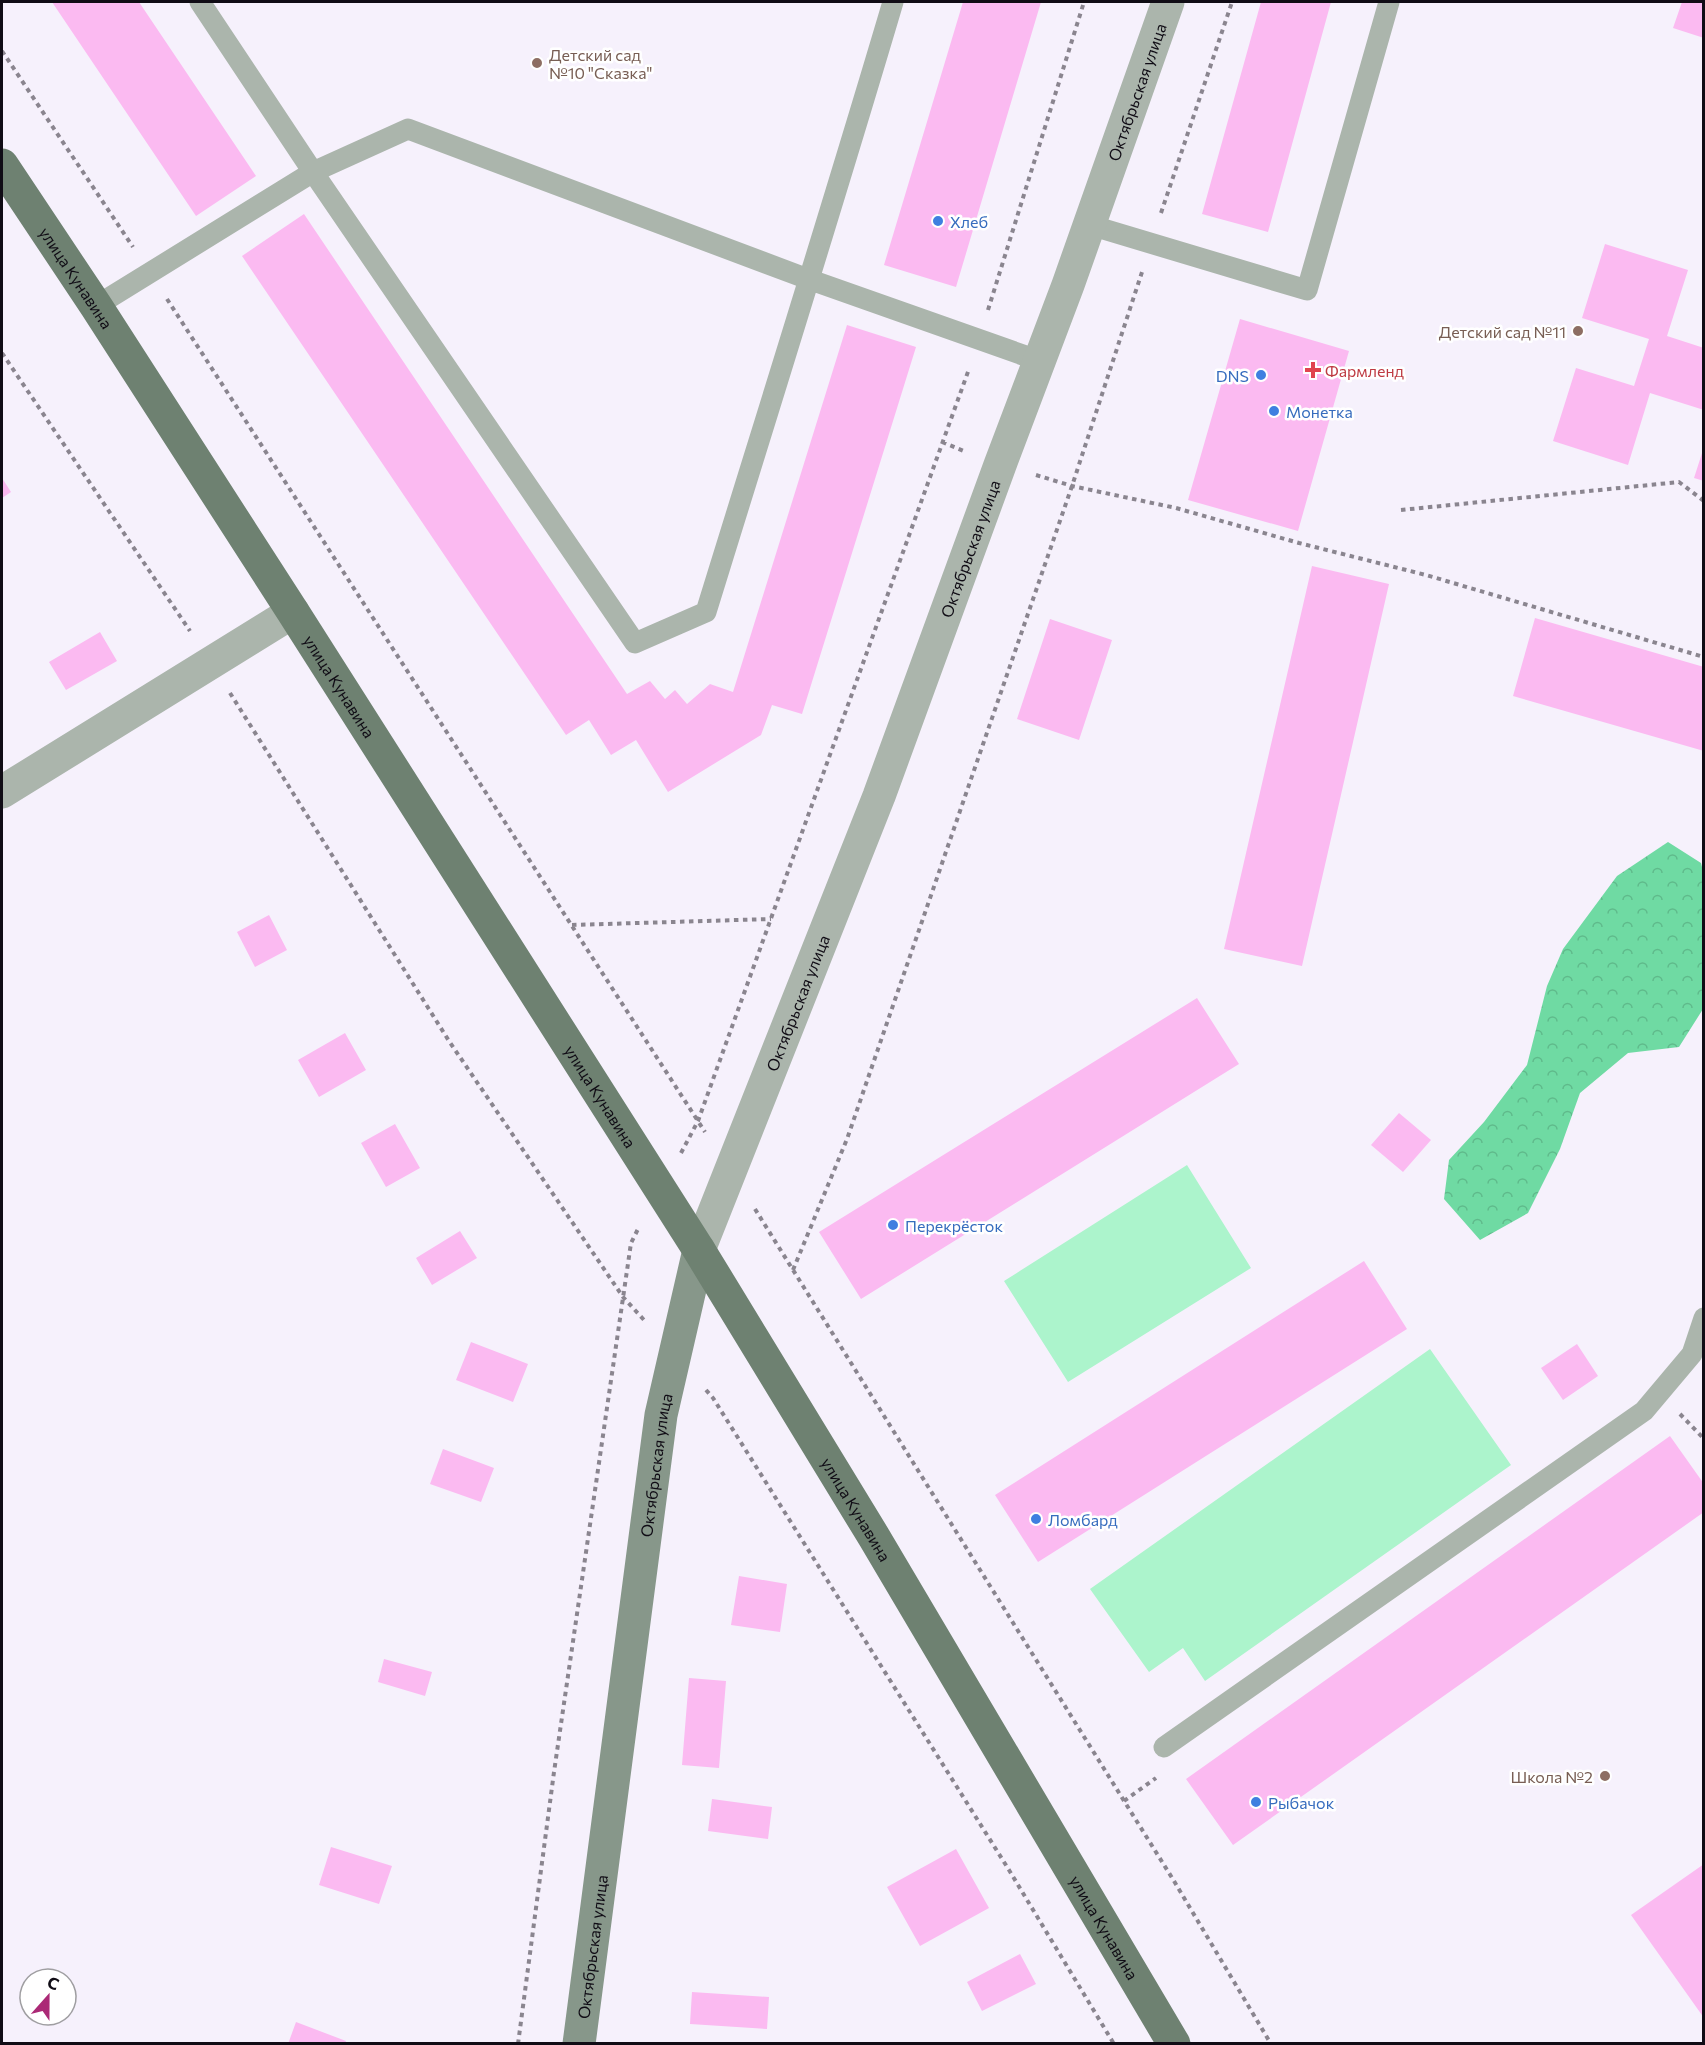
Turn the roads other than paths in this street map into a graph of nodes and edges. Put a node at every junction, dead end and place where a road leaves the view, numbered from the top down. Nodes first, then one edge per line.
1 (200, 2) edge
2 (893, 2) edge
3 (1168, 2) edge
4 (1389, 2) edge
5 (2, 165) edge
6 (313, 171) junction
7 (1090, 225) junction
8 (808, 279) junction
9 (96, 306) junction
10 (1040, 361) junction
11 (293, 612) junction
12 (2, 792) edge
13 (699, 1250) junction
14 (1704, 1318) edge
15 (1164, 1747) dead end
16 (579, 2043) edge
17 (1174, 2043) edge

1 - 6 lane
2 - 8 lane
3 - 7 street, Октябрьская улица
4 - 7 lane
5 - 9 main road, улица Кунавина
6 - 8 lane
6 - 8 lane
6 - 9 lane
7 - 10 street, Октябрьская улица
8 - 10 lane
9 - 11 main road, улица Кунавина
10 - 13 street, Октябрьская улица
11 - 12 street
11 - 13 main road, улица Кунавина
13 - 16 main road, Октябрьская улица
13 - 17 main road, улица Кунавина
14 - 15 lane

